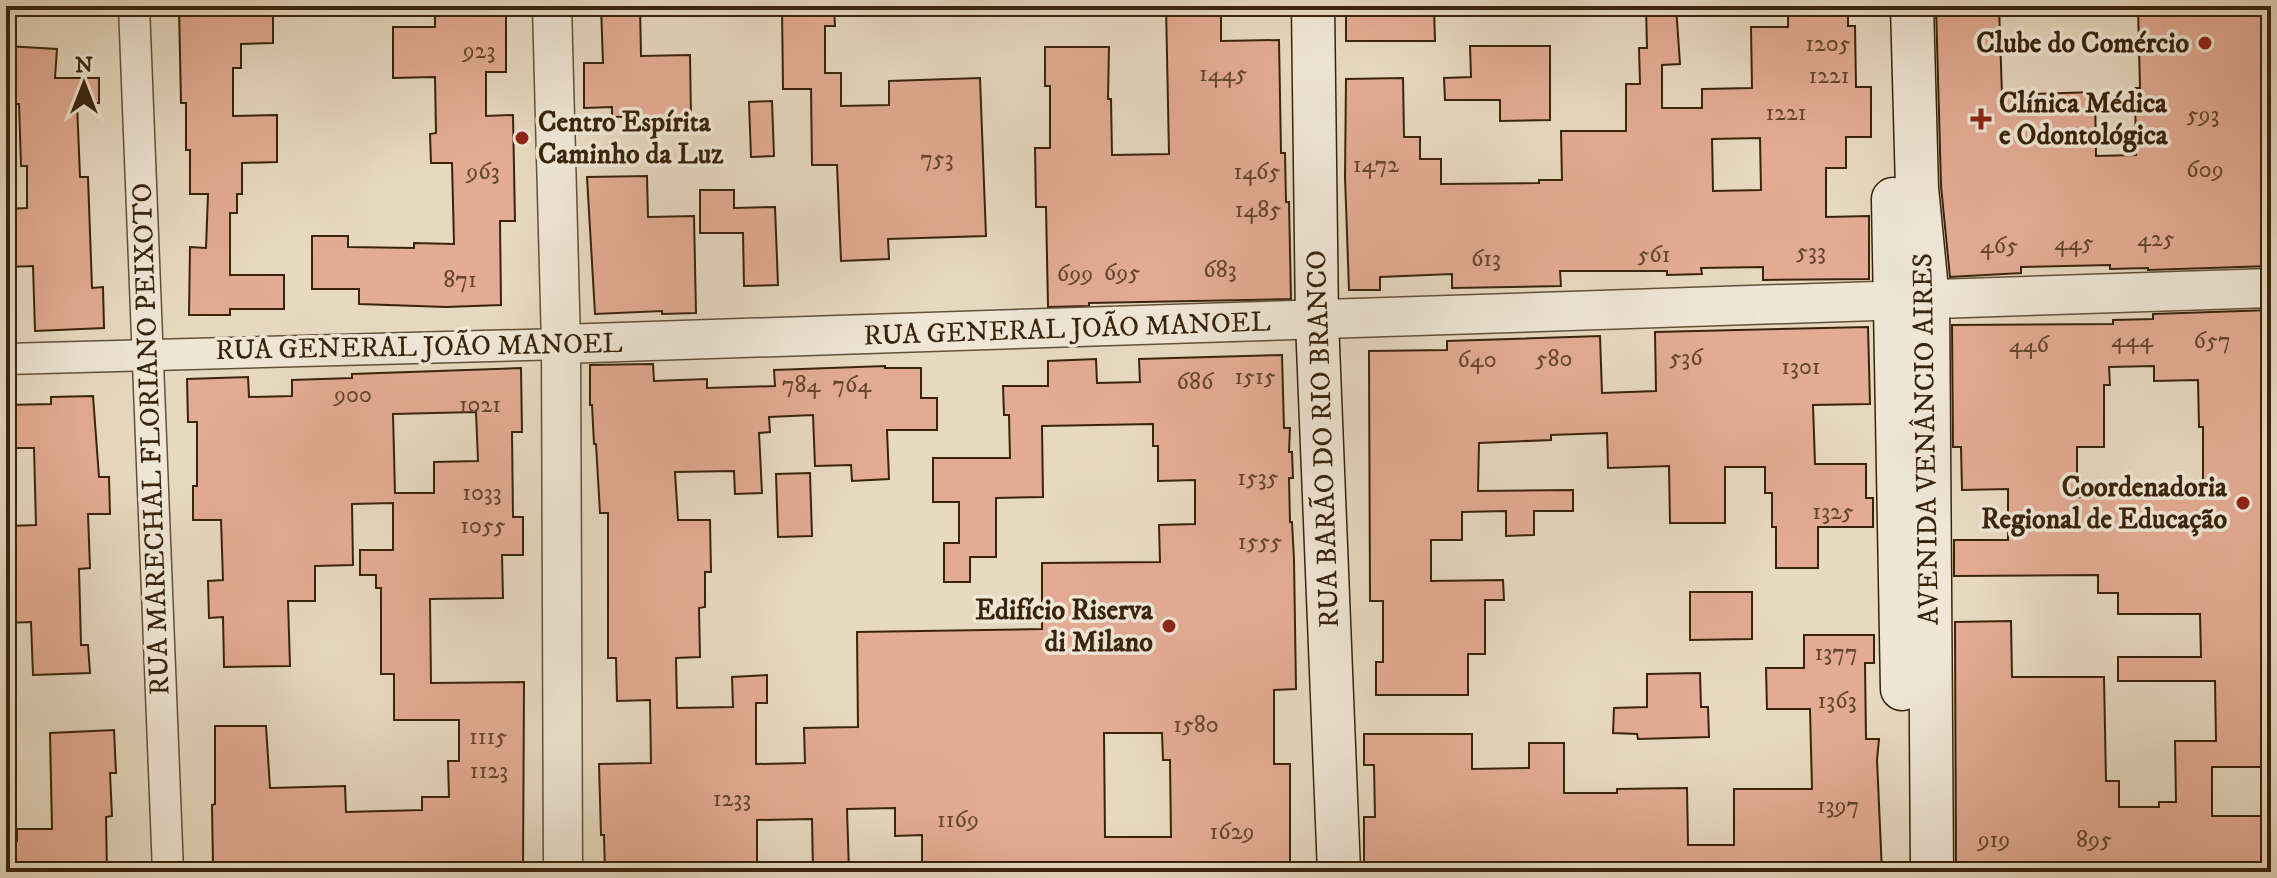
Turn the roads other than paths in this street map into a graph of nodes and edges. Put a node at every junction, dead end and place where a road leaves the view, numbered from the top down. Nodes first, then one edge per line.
1 (134, 6) edge
2 (552, 6) edge
3 (1313, 6) edge
4 (1887, 6) edge
5 (1912, 6) edge
6 (1901, 77) junction
7 (2271, 288) edge
8 (1911, 299) junction
9 (1317, 321) junction
10 (561, 344) junction
11 (148, 353) junction
12 (6, 359) edge
13 (1913, 404) junction
14 (168, 872) edge
15 (563, 872) edge
16 (1339, 872) edge
17 (1906, 872) edge
18 (1932, 872) edge

1 - 11 street, RUA MARECHAL FLORIANO PEIXOTO
2 - 10 street
3 - 9 main road, RUA BARÃO DO RIO BRANCO
4 - 6 main road, AVENIDA VENÂNCIO AIRES
5 - 6 main road, AVENIDA VENÂNCIO AIRES
6 - 8 main road, AVENIDA VENÂNCIO AIRES
7 - 8 street, RUA GENERAL JOÃO MANOEL
8 - 9 street, RUA GENERAL JOÃO MANOEL
8 - 13 main road, AVENIDA VENÂNCIO AIRES
9 - 10 street, RUA GENERAL JOÃO MANOEL
9 - 16 main road, RUA BARÃO DO RIO BRANCO
10 - 11 street, RUA GENERAL JOÃO MANOEL
10 - 15 street
11 - 12 street, RUA GENERAL JOÃO MANOEL
11 - 14 street, RUA MARECHAL FLORIANO PEIXOTO
13 - 17 main road, AVENIDA VENÂNCIO AIRES
13 - 18 main road, AVENIDA VENÂNCIO AIRES

